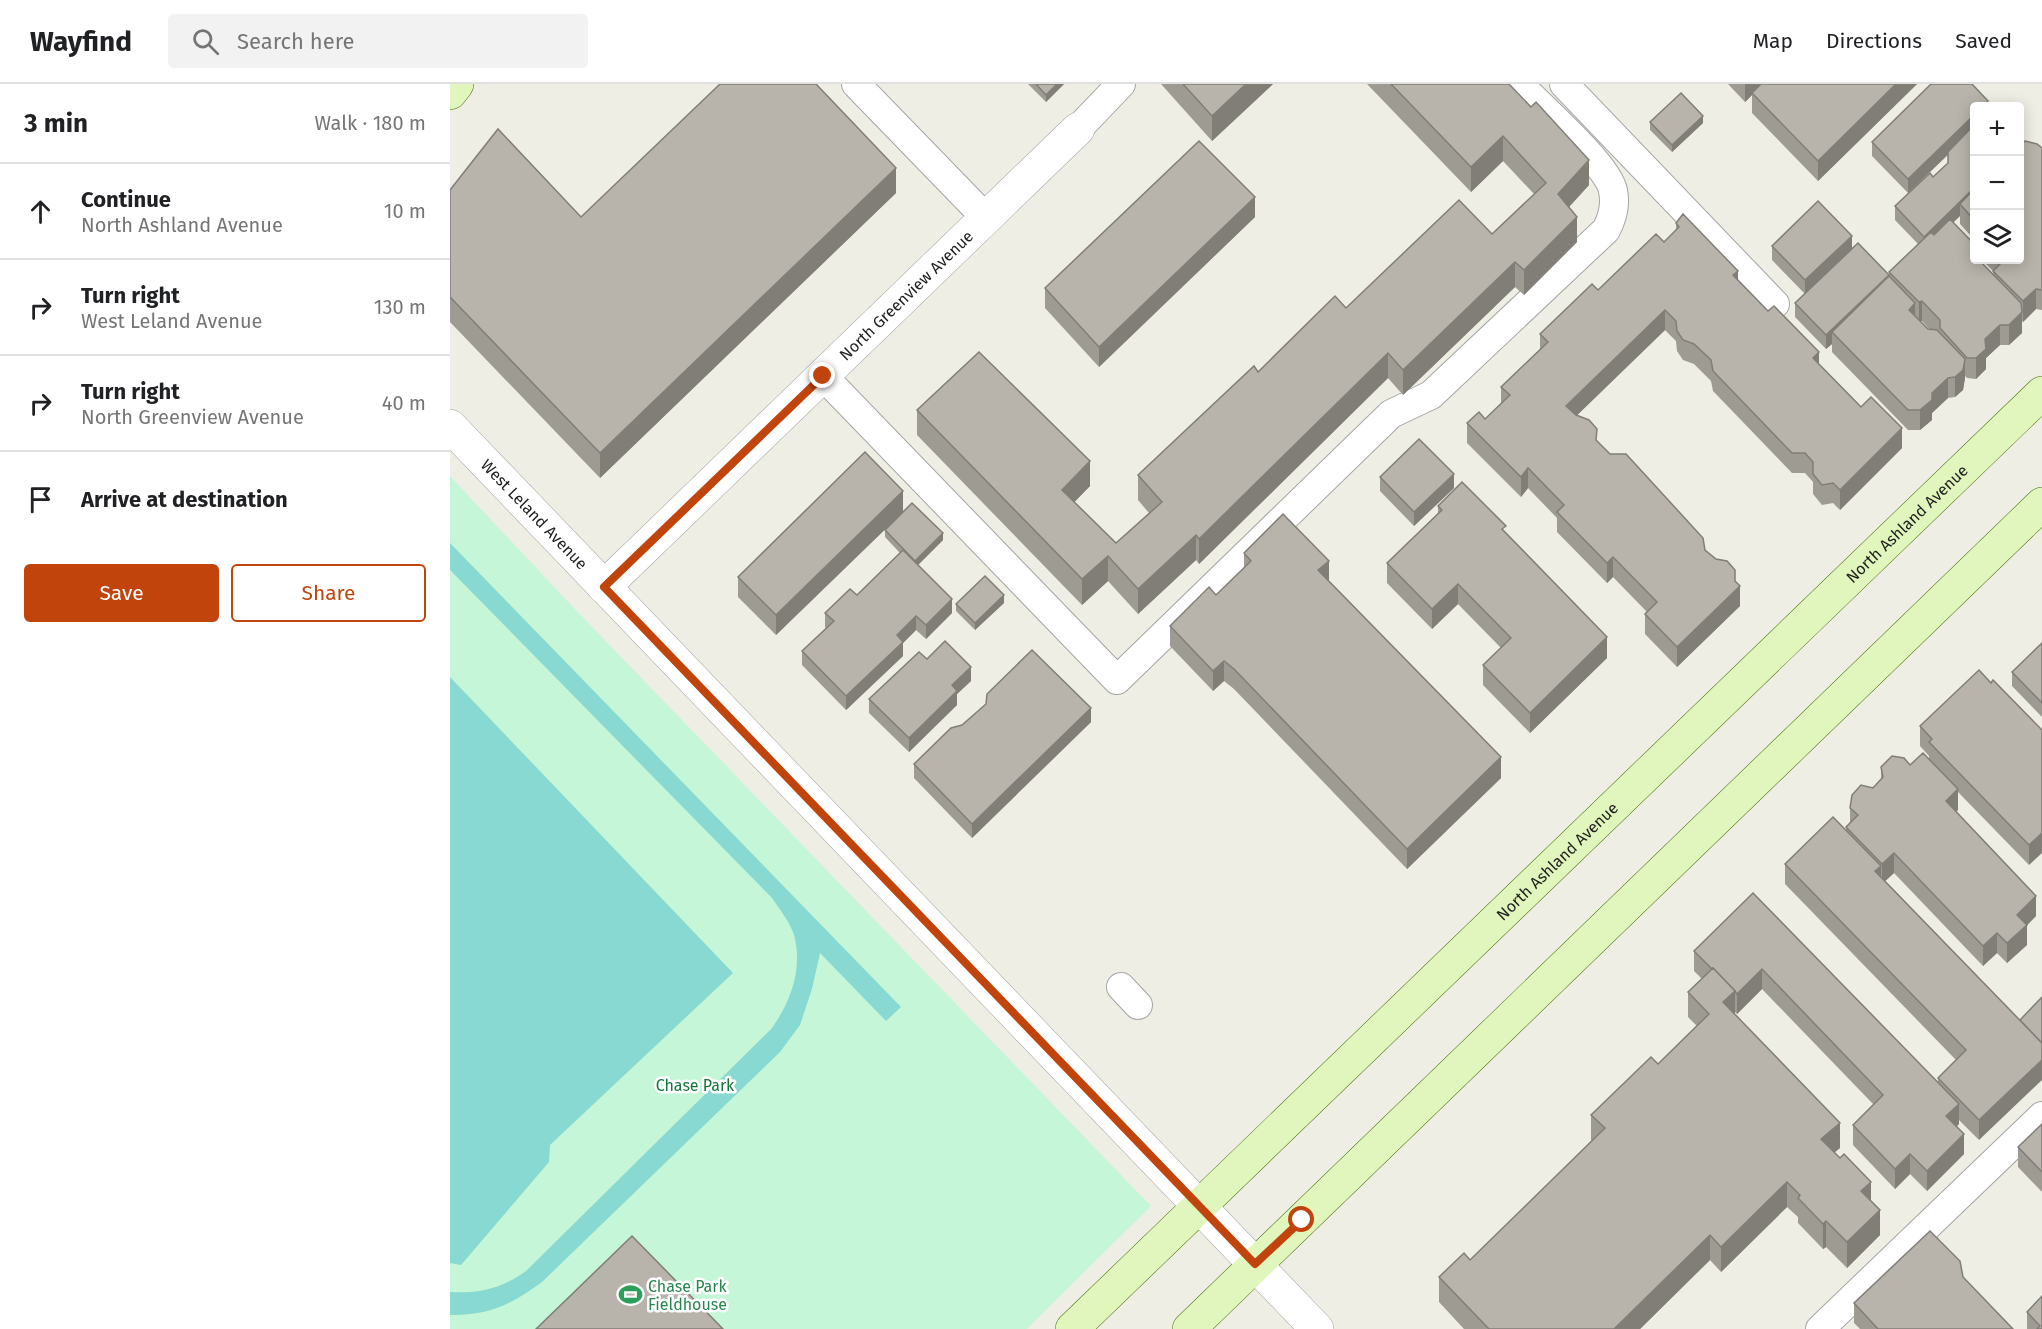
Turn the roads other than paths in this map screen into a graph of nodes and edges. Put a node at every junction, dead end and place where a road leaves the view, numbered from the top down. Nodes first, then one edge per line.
1 (457, 84) edge
2 (856, 84) edge
3 (1121, 84) edge
4 (1519, 84) edge
5 (1564, 84) edge
6 (450, 93) edge
7 (1078, 129) joint
8 (986, 218) junction
9 (1775, 304) edge
10 (823, 376) junction
11 (2042, 393) edge
12 (450, 426) edge
13 (2042, 504) edge
14 (604, 587) junction
15 (2042, 1116) edge
16 (1199, 1207) junction
17 (1255, 1264) junction
18 (1072, 1329) edge
19 (1189, 1329) edge
20 (1317, 1329) edge
21 (1820, 1329) edge

1 - 6 main road
2 - 8 lane
3 - 7 lane
4 - 10 lane
5 - 9 lane
7 - 8 street, North Greenview Avenue
8 - 10 street, North Greenview Avenue
10 - 14 street, North Greenview Avenue
11 - 16 main road, North Ashland Avenue
12 - 14 street, West Leland Avenue
13 - 17 main road
14 - 16 street, West Leland Avenue
15 - 21 lane
16 - 17 street, West Leland Avenue
16 - 18 main road, North Ashland Avenue
17 - 19 main road
17 - 20 street, West Leland Avenue

